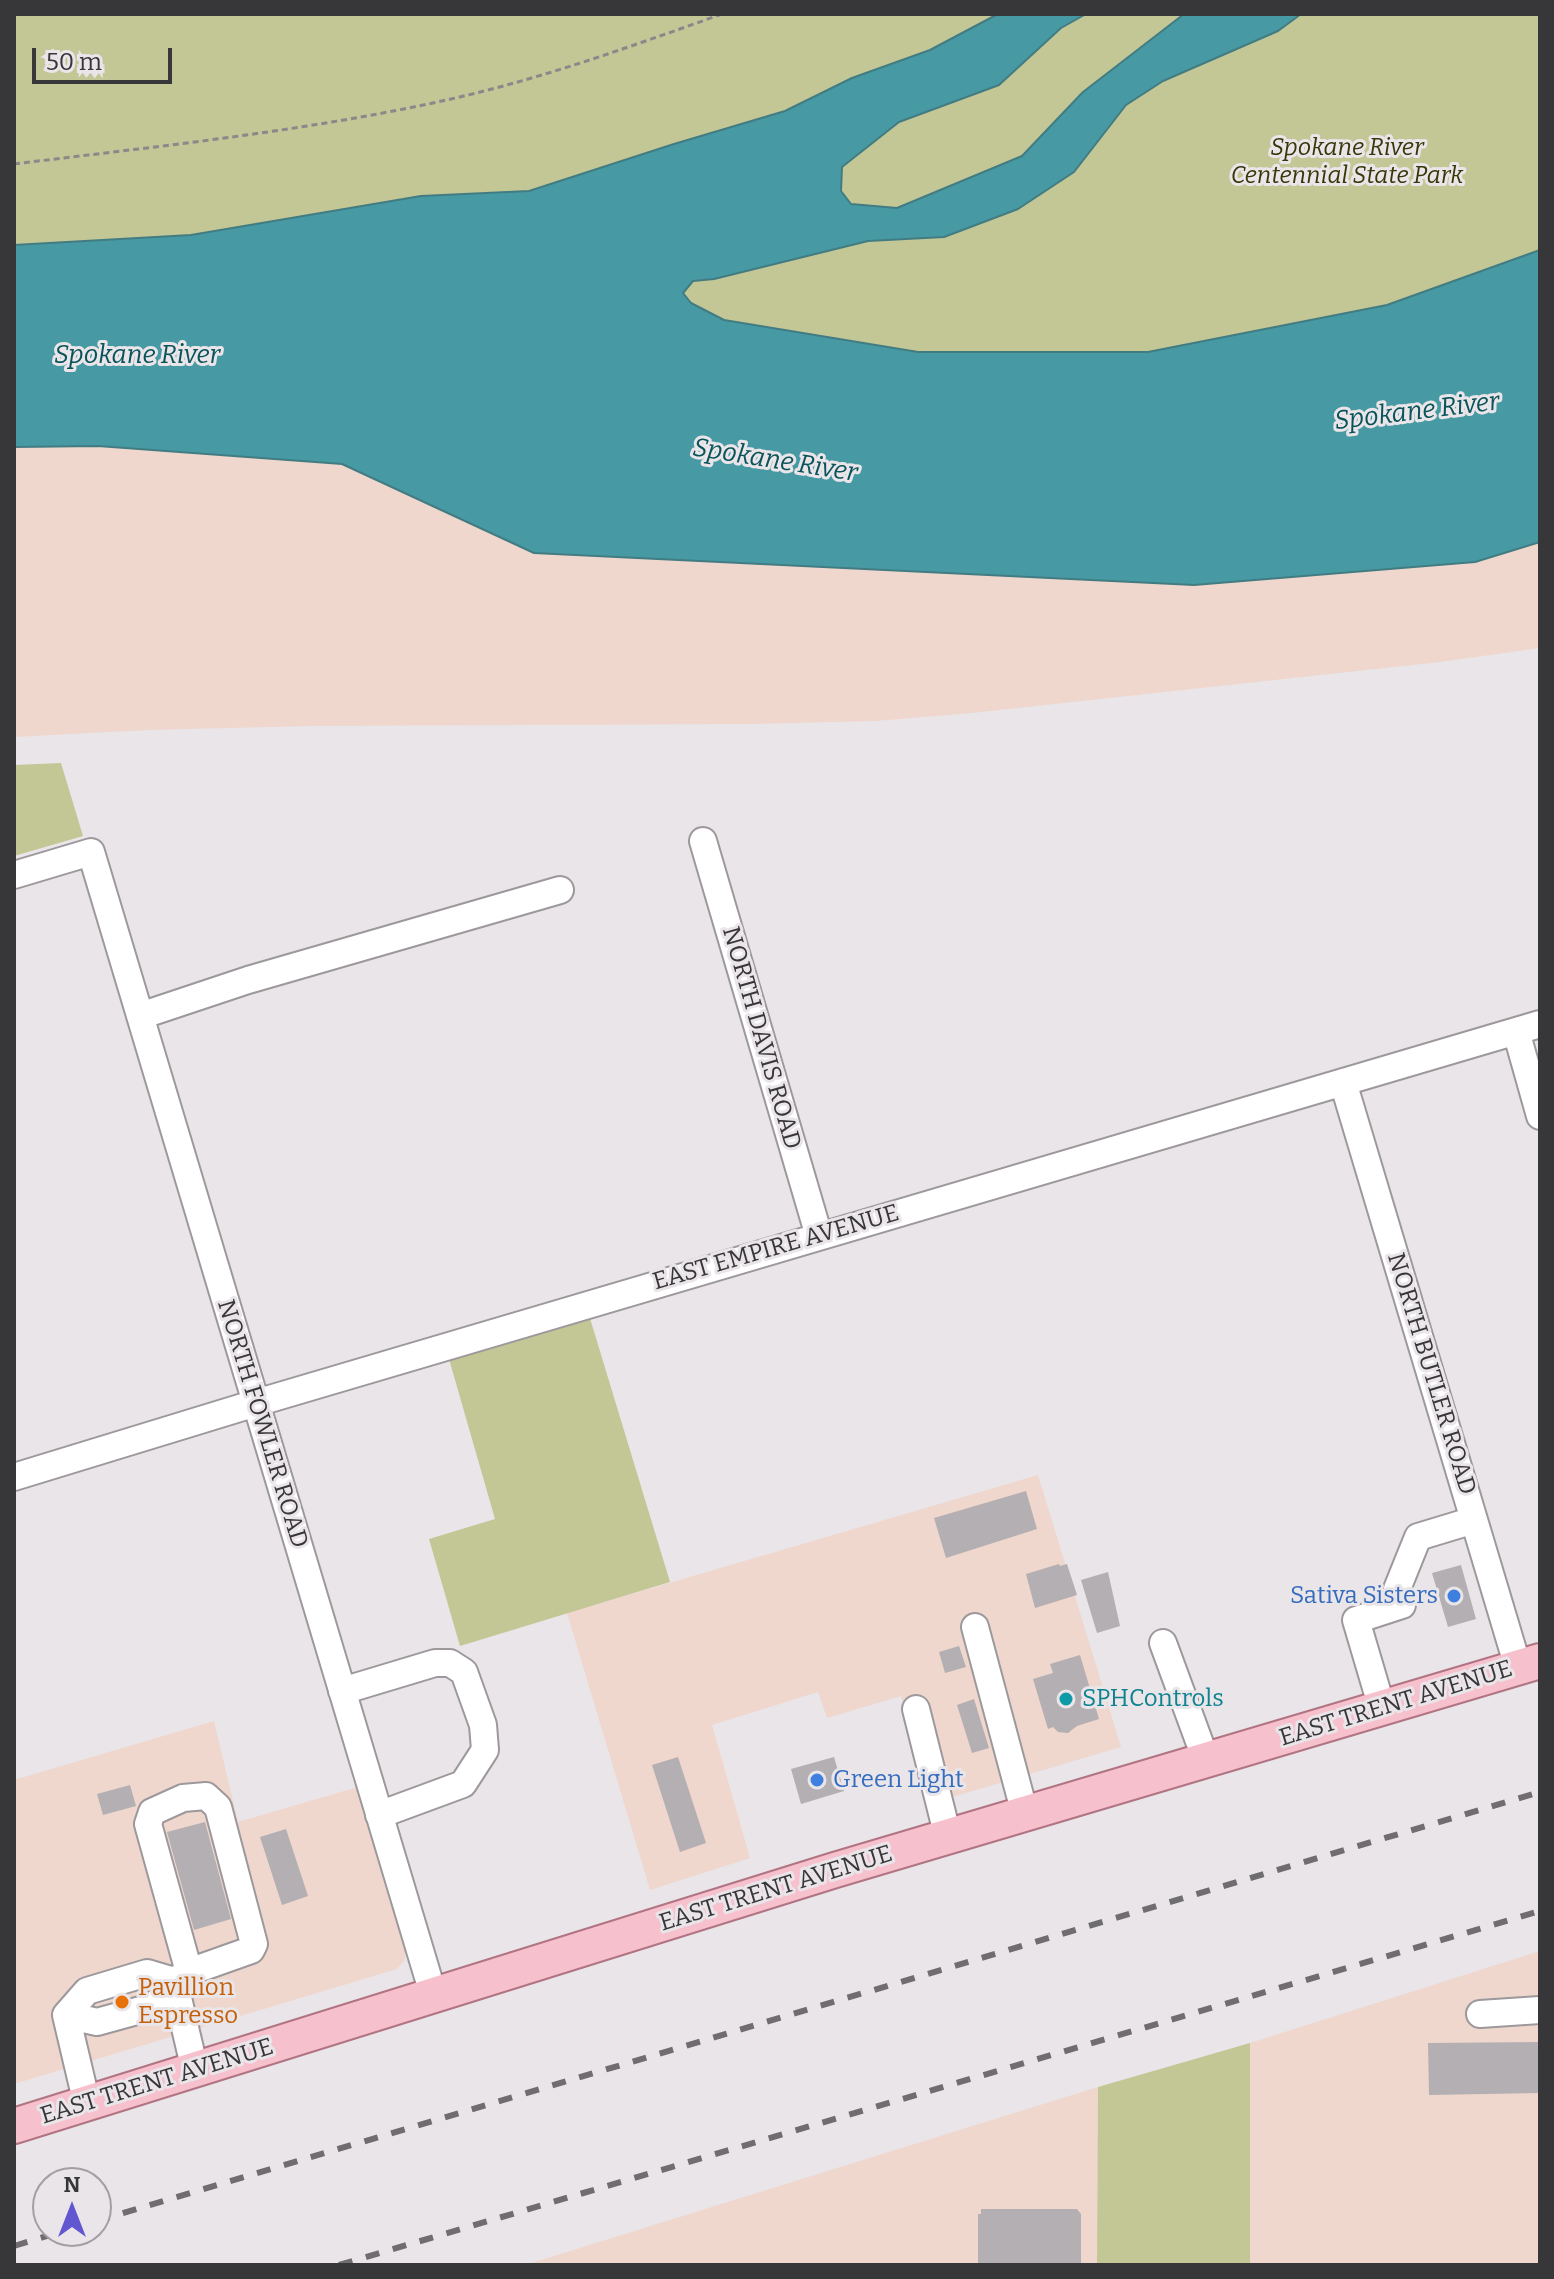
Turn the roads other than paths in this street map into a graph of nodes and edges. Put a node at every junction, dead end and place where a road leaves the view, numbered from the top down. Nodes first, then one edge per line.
1 (703, 841) dead end
2 (14, 875) edge
3 (560, 890) dead end
4 (140, 1016) junction
5 (1528, 1027) edge
6 (1343, 1082) junction
7 (1540, 1116) edge
8 (819, 1236) junction
9 (256, 1403) junction
10 (14, 1477) edge
11 (1474, 1520) junction
12 (975, 1627) dead end
13 (1163, 1643) dead end
14 (1529, 1664) edge
15 (342, 1691) junction
16 (1382, 1708) junction
17 (916, 1709) dead end
18 (1206, 1760) junction
19 (1025, 1814) junction
20 (379, 1815) junction
21 (948, 1837) junction
22 (181, 1976) junction
23 (434, 1997) junction
24 (1540, 2010) edge
25 (1480, 2014) dead end
26 (195, 2070) junction
27 (87, 2104) junction
28 (14, 2126) edge

1 - 8 street, NORTH DAVIS ROAD
2 - 4 street, NORTH FOWLER ROAD
3 - 4 street
4 - 9 street, NORTH FOWLER ROAD
5 - 6 street, EAST EMPIRE AVENUE
5 - 7 street
6 - 8 street, EAST EMPIRE AVENUE
6 - 11 street, NORTH BUTLER ROAD
8 - 9 street, EAST EMPIRE AVENUE
9 - 10 street, EAST EMPIRE AVENUE
9 - 15 street, NORTH FOWLER ROAD
11 - 14 street, NORTH BUTLER ROAD
11 - 16 street
12 - 19 street
13 - 18 street
14 - 16 main road, EAST TRENT AVENUE
15 - 20 street, NORTH FOWLER ROAD
15 - 20 street
16 - 18 main road, EAST TRENT AVENUE
17 - 21 street
18 - 19 main road, EAST TRENT AVENUE
19 - 21 main road, EAST TRENT AVENUE
20 - 23 street, NORTH FOWLER ROAD
21 - 23 main road, EAST TRENT AVENUE
22 - 22 street
22 - 26 street
22 - 27 street
23 - 26 main road, EAST TRENT AVENUE
24 - 25 street
26 - 27 main road, EAST TRENT AVENUE
27 - 28 main road, EAST TRENT AVENUE

